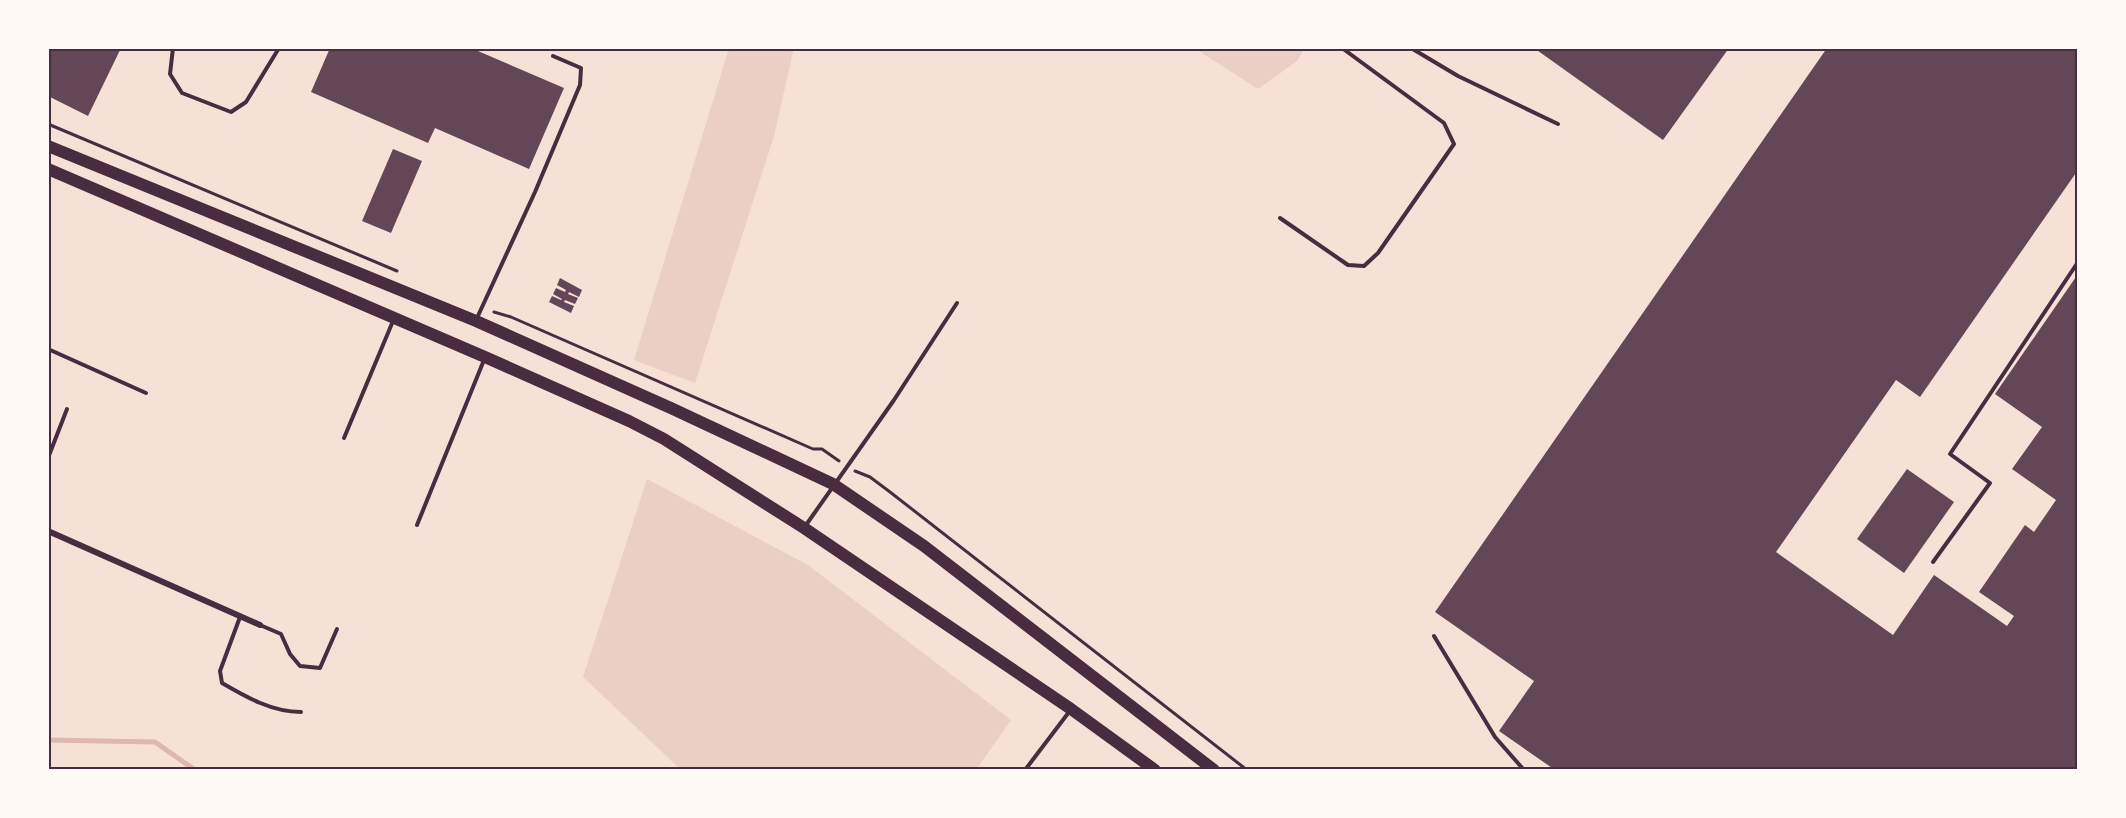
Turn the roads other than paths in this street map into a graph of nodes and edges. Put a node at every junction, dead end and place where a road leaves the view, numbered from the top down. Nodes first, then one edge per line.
1 (172, 48) edge
2 (279, 48) edge
3 (1342, 48) edge
4 (1411, 48) edge
5 (553, 56) dead end
6 (1558, 124) dead end
7 (48, 146) edge
8 (48, 169) edge
9 (1280, 218) dead end
10 (2078, 262) edge
11 (957, 303) dead end
12 (394, 318) junction
13 (476, 321) junction
14 (48, 349) edge
15 (485, 357) junction
16 (146, 393) dead end
17 (67, 409) dead end
18 (344, 438) dead end
19 (48, 458) edge
20 (833, 484) junction
21 (417, 525) dead end
22 (804, 528) junction
23 (48, 531) edge
24 (1933, 562) dead end
25 (240, 617) junction
26 (261, 625) joint
27 (337, 629) dead end
28 (1434, 636) dead end
29 (1071, 709) junction
30 (301, 712) dead end
31 (1025, 770) edge
32 (1155, 770) edge
33 (1214, 770) edge
34 (1524, 770) edge

1 - 2 lane
3 - 9 lane
4 - 6 lane
5 - 13 lane
7 - 13 highway
8 - 12 highway
10 - 24 lane
11 - 20 lane
12 - 15 highway
12 - 18 lane
13 - 20 highway
14 - 16 lane
15 - 21 lane
15 - 22 highway
17 - 19 lane
20 - 22 lane
20 - 33 highway
22 - 29 highway
23 - 25 street
25 - 26 street
25 - 30 lane
26 - 27 lane
28 - 34 lane
29 - 31 lane
29 - 32 highway

